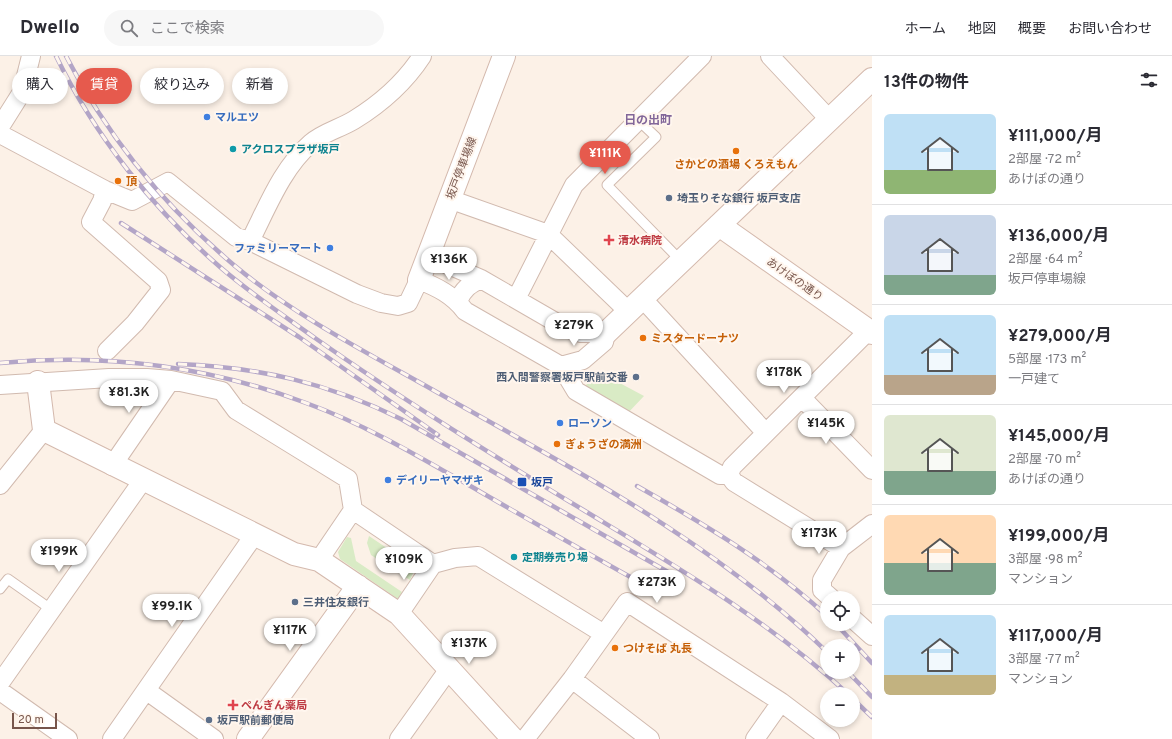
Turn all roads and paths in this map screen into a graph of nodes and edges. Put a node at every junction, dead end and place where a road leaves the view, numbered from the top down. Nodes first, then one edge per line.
1 (31, 56) edge
2 (422, 56) edge
3 (504, 56) edge
4 (702, 56) edge
5 (770, 56) edge
6 (872, 79) edge
7 (829, 119) junction
8 (638, 120) junction
9 (0, 127) edge
10 (0, 134) edge
11 (105, 190) junction
12 (449, 199) junction
13 (719, 225) junction
14 (548, 234) junction
15 (250, 241) junction
16 (428, 256) junction
17 (681, 261) junction
18 (481, 278) junction
19 (419, 280) junction
20 (516, 299) junction
21 (458, 301) junction
22 (635, 305) junction
23 (870, 332) edge
24 (606, 333) junction
25 (107, 351) dead end
26 (561, 366) junction
27 (171, 380) junction
28 (38, 382) junction
29 (0, 386) edge
30 (802, 398) junction
31 (44, 430) junction
32 (765, 432) junction
33 (112, 466) junction
34 (872, 470) edge
35 (729, 475) junction
36 (143, 480) junction
37 (0, 485) edge
38 (353, 510) junction
39 (872, 524) edge
40 (255, 534) junction
41 (841, 548) junction
42 (319, 560) junction
43 (433, 564) junction
44 (358, 586) junction
45 (0, 589) edge
46 (823, 591) edge
47 (52, 610) junction
48 (399, 614) junction
49 (860, 625) edge
50 (604, 634) junction
51 (872, 636) edge
52 (449, 668) junction
53 (572, 678) junction
54 (0, 683) edge
55 (0, 691) edge
56 (146, 691) junction
57 (781, 702) junction
58 (68, 739) edge
59 (112, 739) edge
60 (214, 739) edge
61 (248, 739) edge
62 (399, 739) edge
63 (513, 739) edge
64 (525, 739) edge
65 (650, 739) edge
66 (755, 739) edge
67 (830, 739) edge

1 - 9 street
2 - 15 street
3 - 12 street, 坂戸停車場線
4 - 8 street
5 - 7 street
6 - 7 street
7 - 13 street
8 - 14 street
8 - 17 lane
10 - 11 street
11 - 15 street
11 - 25 street
12 - 14 street
12 - 16 street, 坂戸停車場線
13 - 17 street
13 - 23 street, あけぼの通り
14 - 20 street
14 - 22 street
15 - 19 street
16 - 18 street
16 - 19 street, 坂戸停車場線
17 - 22 street
18 - 20 street
18 - 21 street
19 - 21 street
20 - 24 street
21 - 26 street
22 - 24 street
22 - 32 street
23 - 30 street
24 - 26 street
26 - 35 street
27 - 28 street
27 - 33 street
27 - 38 street
28 - 29 street
28 - 31 street
30 - 32 street
30 - 34 street
31 - 33 street
31 - 37 street
32 - 35 street
33 - 36 street
35 - 41 street
36 - 40 street
36 - 47 street
38 - 42 street
38 - 43 street
39 - 41 street
40 - 42 street
40 - 56 street
41 - 46 street
42 - 44 street
43 - 48 street
43 - 50 street
44 - 48 street
44 - 61 street
45 - 47 lane
47 - 54 street
48 - 52 street
49 - 51 street
50 - 53 street
50 - 57 street
52 - 62 street
52 - 63 street
53 - 64 street
53 - 65 street
55 - 58 street
56 - 59 street
56 - 60 street
57 - 66 street
57 - 67 street

